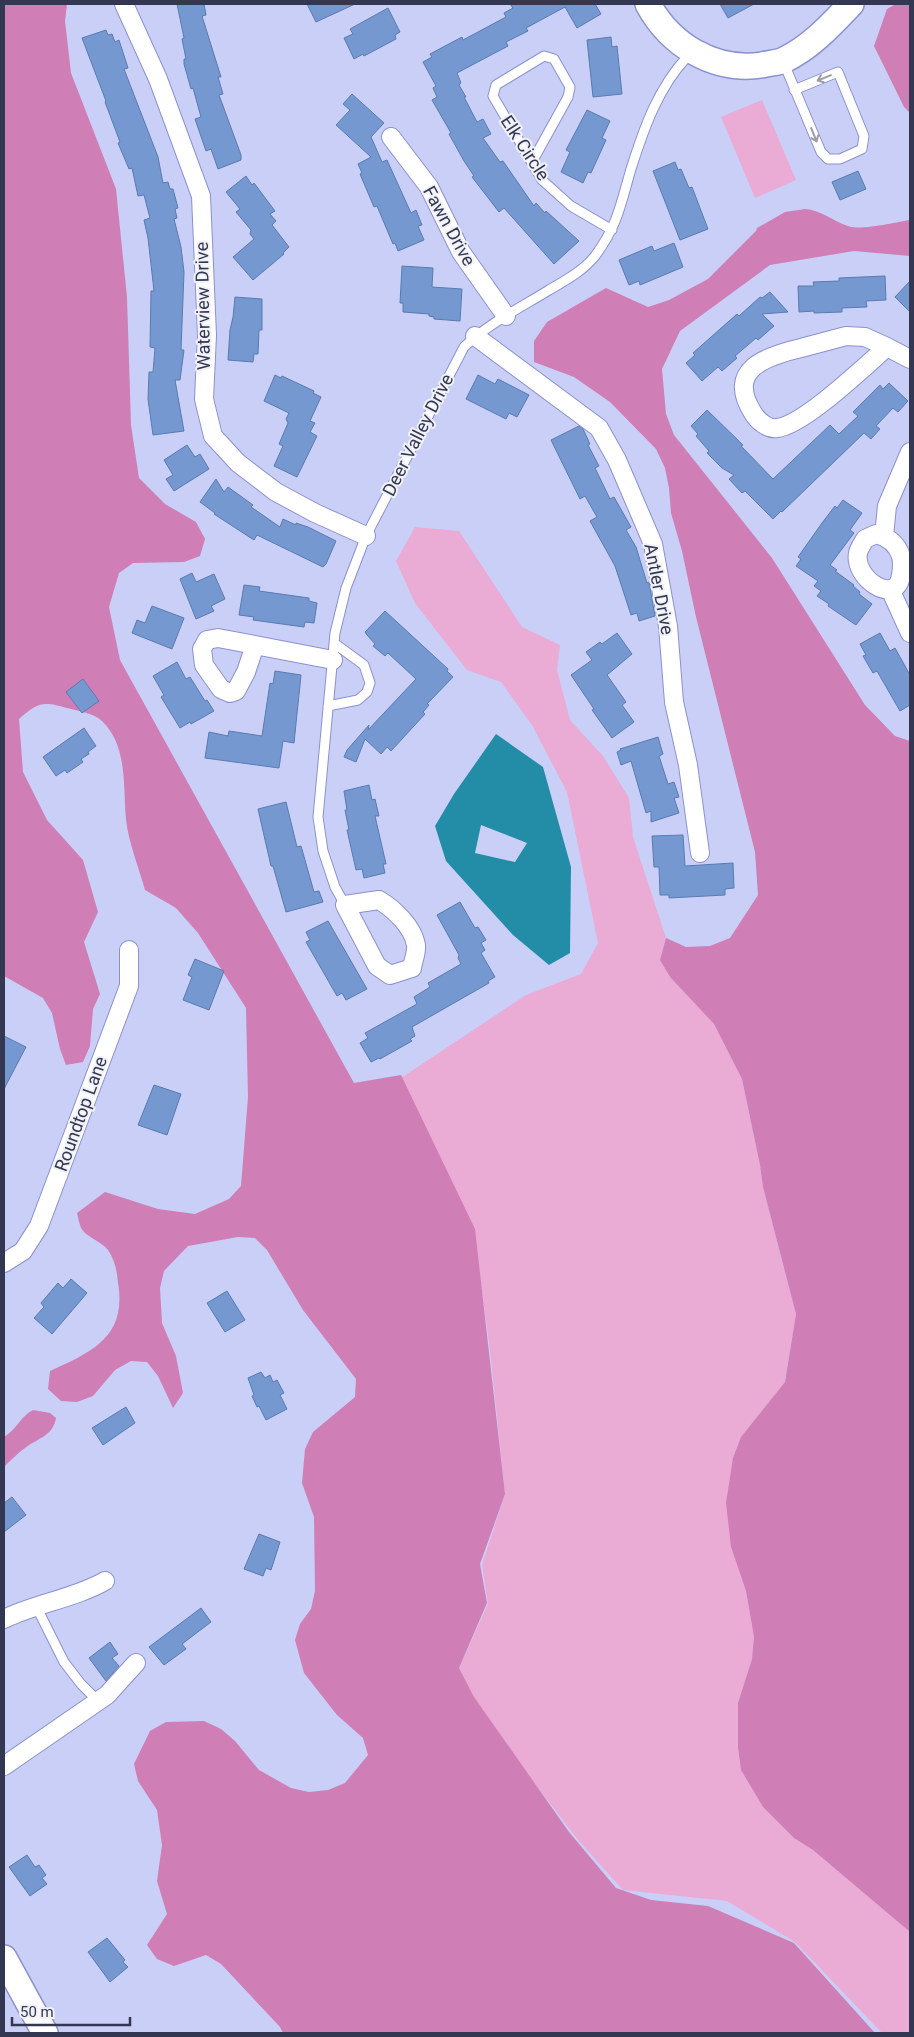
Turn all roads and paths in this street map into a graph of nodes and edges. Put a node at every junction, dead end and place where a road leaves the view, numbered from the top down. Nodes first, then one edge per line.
1 (124, 4) edge
2 (648, 4) edge
3 (851, 4) edge
4 (684, 46) junction
5 (782, 61) junction
6 (794, 90) junction
7 (390, 137) dead end
8 (532, 162) junction
9 (612, 230) junction
10 (506, 316) junction
11 (475, 336) junction
12 (887, 347) junction
13 (910, 359) edge
14 (910, 452) edge
15 (366, 536) junction
16 (884, 536) junction
17 (890, 589) junction
18 (910, 633) edge
19 (255, 645) dead end
20 (333, 651) junction
21 (328, 706) junction
22 (700, 853) dead end
23 (345, 906) junction
24 (129, 950) dead end
25 (4, 1263) edge
26 (105, 1581) dead end
27 (36, 1606) junction
28 (4, 1620) edge
29 (136, 1663) dead end
30 (98, 1701) junction
31 (4, 1766) edge
32 (4, 1958) edge
33 (45, 2033) edge

1 - 15 street, Waterview Drive
2 - 4 street
3 - 5 street
4 - 5 street
4 - 9 lane, Deer Valley Drive
5 - 6 lane
6 -> 6 lane
7 - 10 street, Fawn Drive
8 - 8 lane, Elk Circle
8 - 9 lane, Elk Circle
9 - 10 lane, Deer Valley Drive
10 - 11 lane, Deer Valley Drive
11 - 15 lane, Deer Valley Drive
11 - 22 street, Antler Drive
12 - 12 street
12 - 13 street
14 - 16 street
15 - 20 lane, Deer Valley Drive
16 - 17 street
16 - 17 street
17 - 18 street
19 - 20 street
20 - 21 lane, Deer Valley Drive
20 - 21 lane
21 - 23 lane, Deer Valley Drive
23 - 23 street, Deer Valley Drive
24 - 25 street, Roundtop Lane
26 - 27 street
27 - 28 street
27 - 30 lane
29 - 30 street
30 - 31 street
32 - 33 street

